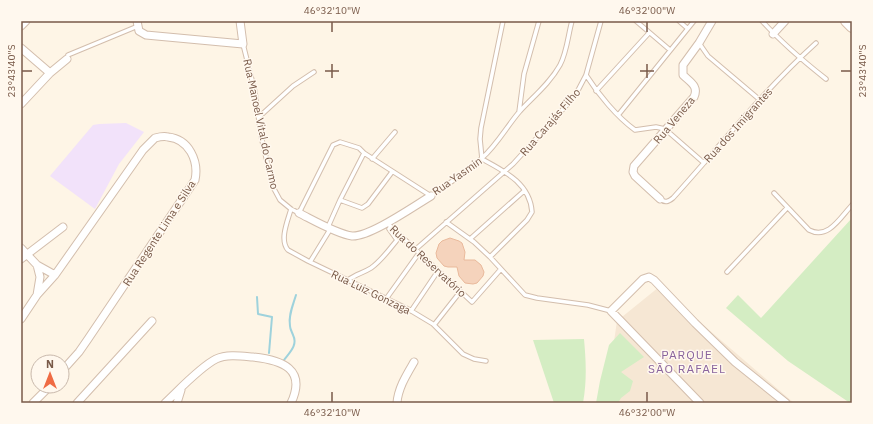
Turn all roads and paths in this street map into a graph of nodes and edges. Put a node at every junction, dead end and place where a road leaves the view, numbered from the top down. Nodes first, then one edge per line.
1 (26, 21) edge
2 (240, 21) edge
3 (503, 21) edge
4 (539, 21) edge
5 (572, 21) edge
6 (601, 21) edge
7 (636, 21) edge
8 (680, 21) edge
9 (694, 21) edge
10 (712, 21) edge
11 (762, 21) edge
12 (785, 21) edge
13 (846, 21) edge
14 (137, 24) edge
15 (21, 26) edge
16 (852, 26) edge
17 (687, 28) junction
18 (649, 33) junction
19 (773, 34) junction
20 (699, 43) junction
21 (816, 43) dead end
22 (243, 44) junction
23 (21, 48) edge
24 (670, 50) junction
25 (67, 57) joint
26 (800, 58) junction
27 (314, 72) dead end
28 (50, 73) junction
29 (586, 75) junction
30 (826, 79) dead end
31 (596, 91) junction
32 (760, 100) junction
33 (21, 104) edge
34 (519, 112) junction
35 (619, 114) junction
36 (259, 117) junction
37 (665, 129) junction
38 (395, 132) dead end
39 (364, 153) junction
40 (372, 158) junction
41 (482, 159) junction
42 (704, 163) junction
43 (504, 171) junction
44 (392, 172) junction
45 (524, 191) junction
46 (774, 193) dead end
47 (431, 196) junction
48 (660, 199) joint
49 (340, 200) junction
50 (852, 206) edge
51 (787, 208) junction
52 (291, 209) junction
53 (299, 213) junction
54 (446, 222) junction
55 (389, 225) junction
56 (63, 227) dead end
57 (329, 228) junction
58 (470, 239) junction
59 (21, 248) edge
60 (416, 249) junction
61 (420, 253) junction
62 (27, 254) junction
63 (490, 257) junction
64 (21, 259) edge
65 (310, 262) junction
66 (37, 265) junction
67 (501, 270) junction
68 (438, 271) junction
69 (727, 272) dead end
70 (55, 276) junction
71 (348, 280) junction
72 (460, 292) junction
73 (37, 295) junction
74 (386, 299) junction
75 (411, 311) junction
76 (611, 311) junction
77 (21, 320) edge
78 (152, 320) dead end
79 (434, 325) junction
80 (70, 361) edge
81 (486, 361) dead end
82 (414, 362) dead end
83 (181, 389) junction
84 (42, 394) edge
85 (33, 403) edge
86 (77, 403) edge
87 (165, 403) edge
88 (177, 403) edge
89 (291, 403) edge
90 (398, 403) edge
91 (700, 403) edge
92 (786, 403) edge

1 - 15 street
2 - 22 street
3 - 41 lane
4 - 34 lane
5 - 34 lane, Rua Yasmin
6 - 29 lane, Rua Carajás Filho
7 - 18 lane
8 - 17 lane
9 - 17 lane
10 - 20 street
11 - 19 lane
12 - 19 street
13 - 16 street
14 - 22 street
14 - 25 lane
17 - 24 lane
18 - 24 lane
18 - 31 lane
19 - 26 lane
20 - 32 lane
20 - 37 street, Rua Veneza
21 - 26 lane, Rua dos Imigrantes
22 - 36 lane, Rua Manoel Vital do Carmo
23 - 28 street
24 - 35 lane
25 - 28 street
26 - 30 lane
26 - 32 lane, Rua dos Imigrantes
27 - 36 lane
28 - 33 street
29 - 31 lane
29 - 43 lane, Rua Carajás Filho
31 - 35 lane
32 - 42 lane, Rua dos Imigrantes
34 - 41 lane, Rua Yasmin
35 - 37 lane
36 - 52 lane, Rua Manoel Vital do Carmo
37 - 42 lane
37 - 48 street, Rua Veneza
38 - 40 lane
39 - 40 lane, Rua Yasmin
39 - 49 lane
39 - 53 lane, Rua Yasmin
40 - 44 lane, Rua Yasmin
41 - 43 lane
41 - 47 lane, Rua Yasmin
42 - 48 lane, Rua dos Imigrantes
43 - 45 lane
43 - 54 lane, Rua Carajás Filho
44 - 47 lane, Rua Yasmin
44 - 49 lane
45 - 58 lane
45 - 63 lane
46 - 51 lane
47 - 55 street, Rua Manoel Vital do Carmo
49 - 57 lane
50 - 51 lane
51 - 69 lane
52 - 53 lane, Rua Manoel Vital do Carmo
52 - 65 lane, Rua Luiz Gonzaga
53 - 57 street, Rua Manoel Vital do Carmo
54 - 58 lane
54 - 60 lane, Rua Carajás Filho
55 - 57 street, Rua Manoel Vital do Carmo
55 - 60 lane, Rua do Reservatório
55 - 71 lane
56 - 62 street
57 - 65 lane
58 - 63 lane
59 - 62 street
60 - 61 lane, Rua do Reservatório
61 - 68 lane, Rua do Reservatório
61 - 74 lane
62 - 64 street
62 - 66 street
63 - 67 lane
65 - 71 lane, Rua Luiz Gonzaga
66 - 70 street
66 - 73 street
67 - 72 lane, Rua do Reservatório
67 - 76 lane
68 - 72 lane, Rua do Reservatório
68 - 75 lane
70 - 73 street, Rua Regente Lima e Silva
70 - 80 street, Rua Regente Lima e Silva
71 - 74 lane, Rua Luiz Gonzaga
72 - 79 lane
73 - 77 street, Rua Regente Lima e Silva
74 - 75 lane, Rua Luiz Gonzaga
75 - 79 lane, Rua Luiz Gonzaga
76 - 91 street
76 - 92 street
78 - 86 street
79 - 81 lane, Rua Luiz Gonzaga
82 - 90 street
83 - 87 street
83 - 88 street
83 - 89 street
84 - 85 street

